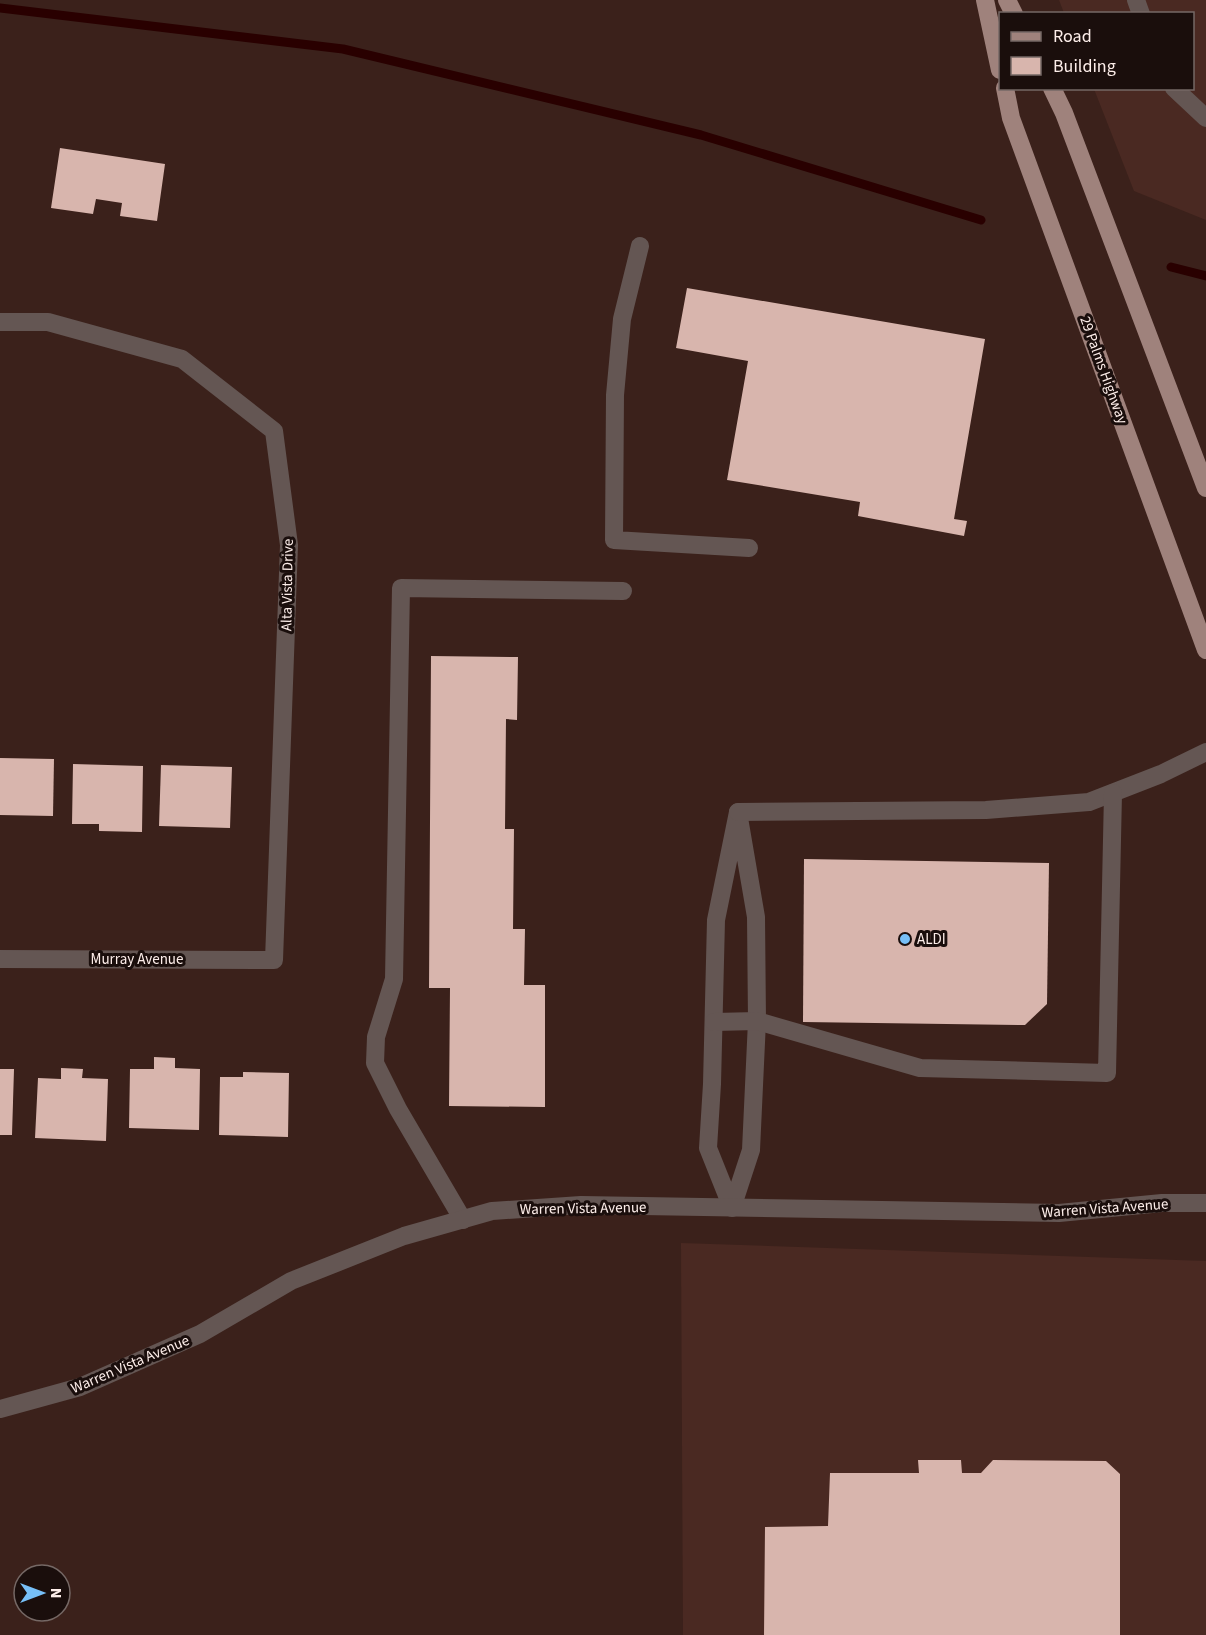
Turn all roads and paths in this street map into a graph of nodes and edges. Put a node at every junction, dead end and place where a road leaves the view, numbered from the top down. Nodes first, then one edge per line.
1 (985, 0) edge
2 (999, 65) edge
3 (1005, 90) edge
4 (1053, 90) edge
5 (1176, 90) edge
6 (1206, 118) edge
7 (640, 246) dead end
8 (0, 322) edge
9 (1206, 488) edge
10 (749, 548) dead end
11 (623, 591) dead end
12 (1206, 650) edge
13 (1206, 752) edge
14 (1113, 793) junction
15 (738, 812) junction
16 (0, 959) edge
17 (274, 960) joint
18 (714, 1022) junction
19 (757, 1022) junction
20 (1206, 1203) edge
21 (732, 1208) junction
22 (463, 1220) junction
23 (0, 1409) edge

1 - 2 main road
3 - 12 main road, 29 Palms Highway
4 - 9 main road
5 - 6 street
7 - 10 street
8 - 17 street, Alta Vista Drive
11 - 22 street
13 - 14 street
14 - 15 street
14 - 19 street
15 - 18 street
15 - 19 street
16 - 17 street, Murray Avenue
18 - 19 street
18 - 21 street
19 - 21 street
20 - 21 street, Warren Vista Avenue
21 - 22 street, Warren Vista Avenue
22 - 23 street, Warren Vista Avenue

